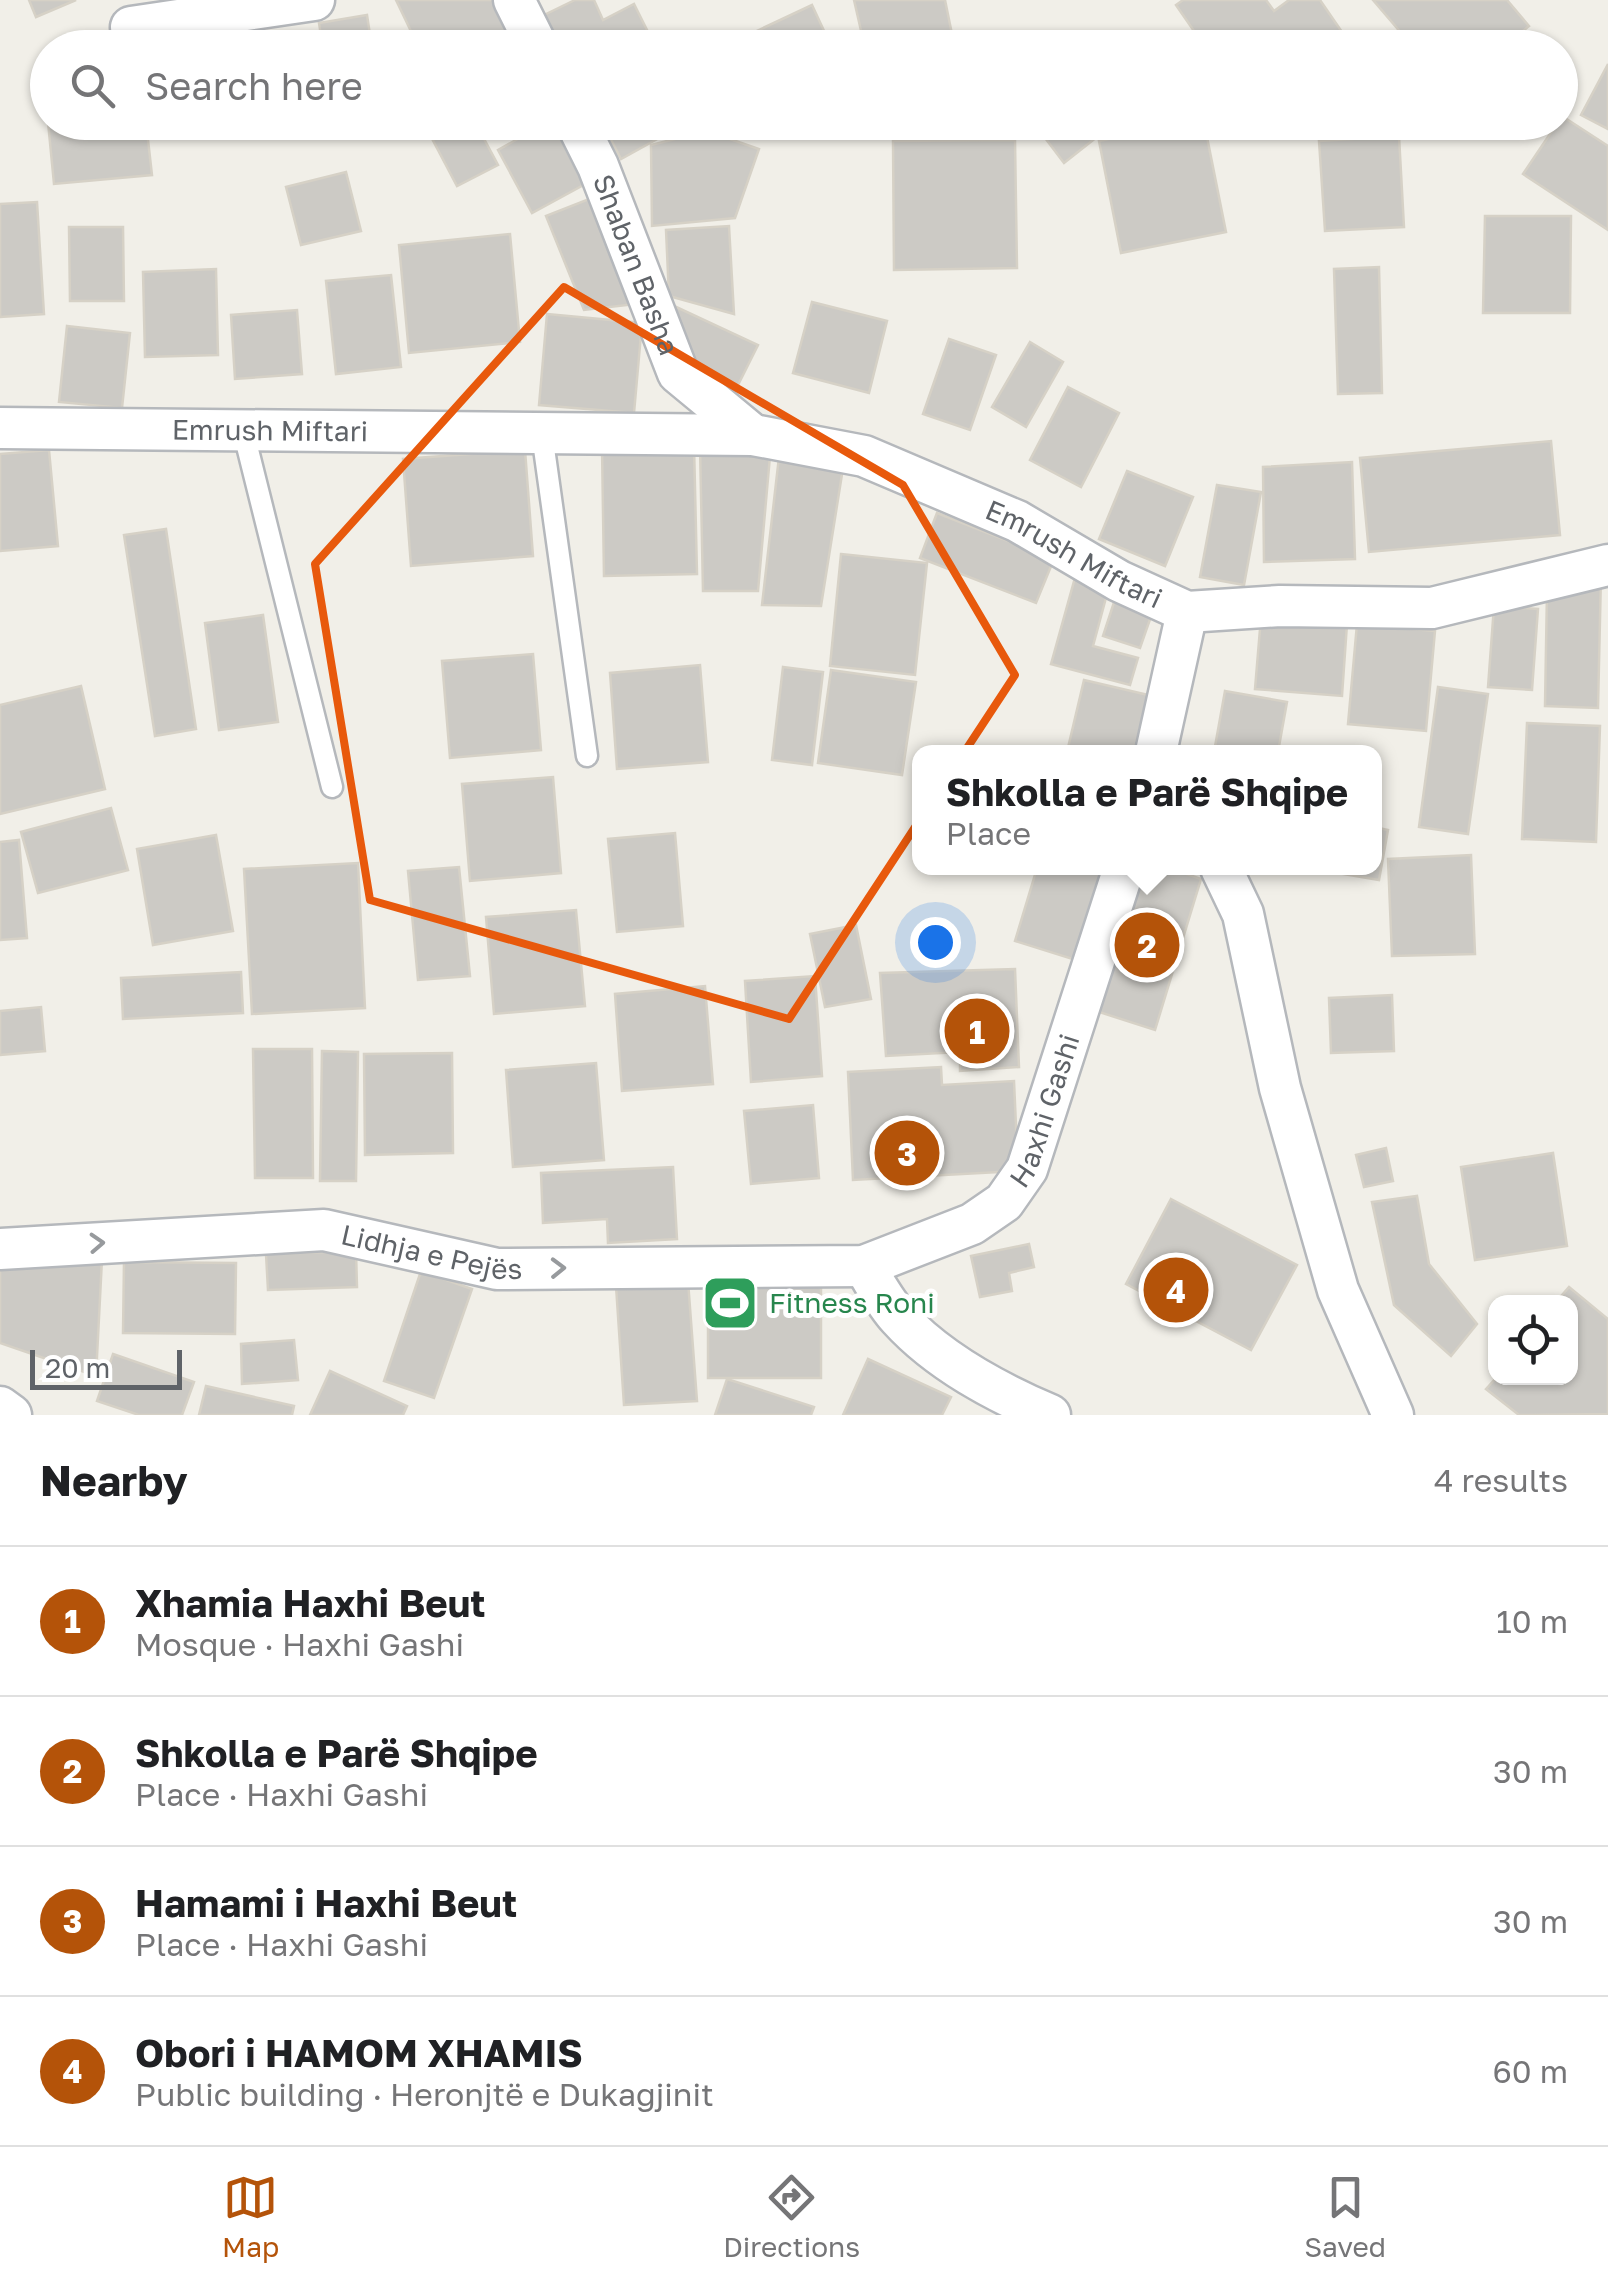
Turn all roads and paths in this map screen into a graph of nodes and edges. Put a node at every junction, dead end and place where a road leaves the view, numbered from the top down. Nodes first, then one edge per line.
1 (314, 0) edge
2 (514, 0) edge
3 (132, 28) dead end
4 (529, 30) edge
5 (585, 140) edge
6 (0, 428) edge
7 (244, 430) junction
8 (542, 434) junction
9 (753, 435) junction
10 (1608, 565) edge
11 (1187, 612) junction
12 (1158, 745) edge
13 (587, 756) dead end
14 (332, 787) dead end
15 (1122, 875) edge
16 (1224, 875) edge
17 (0, 1249) edge
18 (864, 1266) junction
19 (0, 1407) edge
20 (11, 1415) edge
21 (1050, 1415) edge
22 (1393, 1415) edge

1 - 3 street
2 - 4 street
5 - 9 street, Shaban Basha
6 - 7 street, Emrush Miftari
7 - 8 street, Emrush Miftari
7 - 14 lane
8 - 9 street, Emrush Miftari
8 - 13 lane
9 - 11 street, Emrush Miftari
10 - 11 street, Emrush Miftari
11 - 12 street
15 - 18 street, Haxhi Gashi
16 - 22 street
17 -> 18 street, Lidhja e Pejës
18 - 21 street
19 - 20 street

